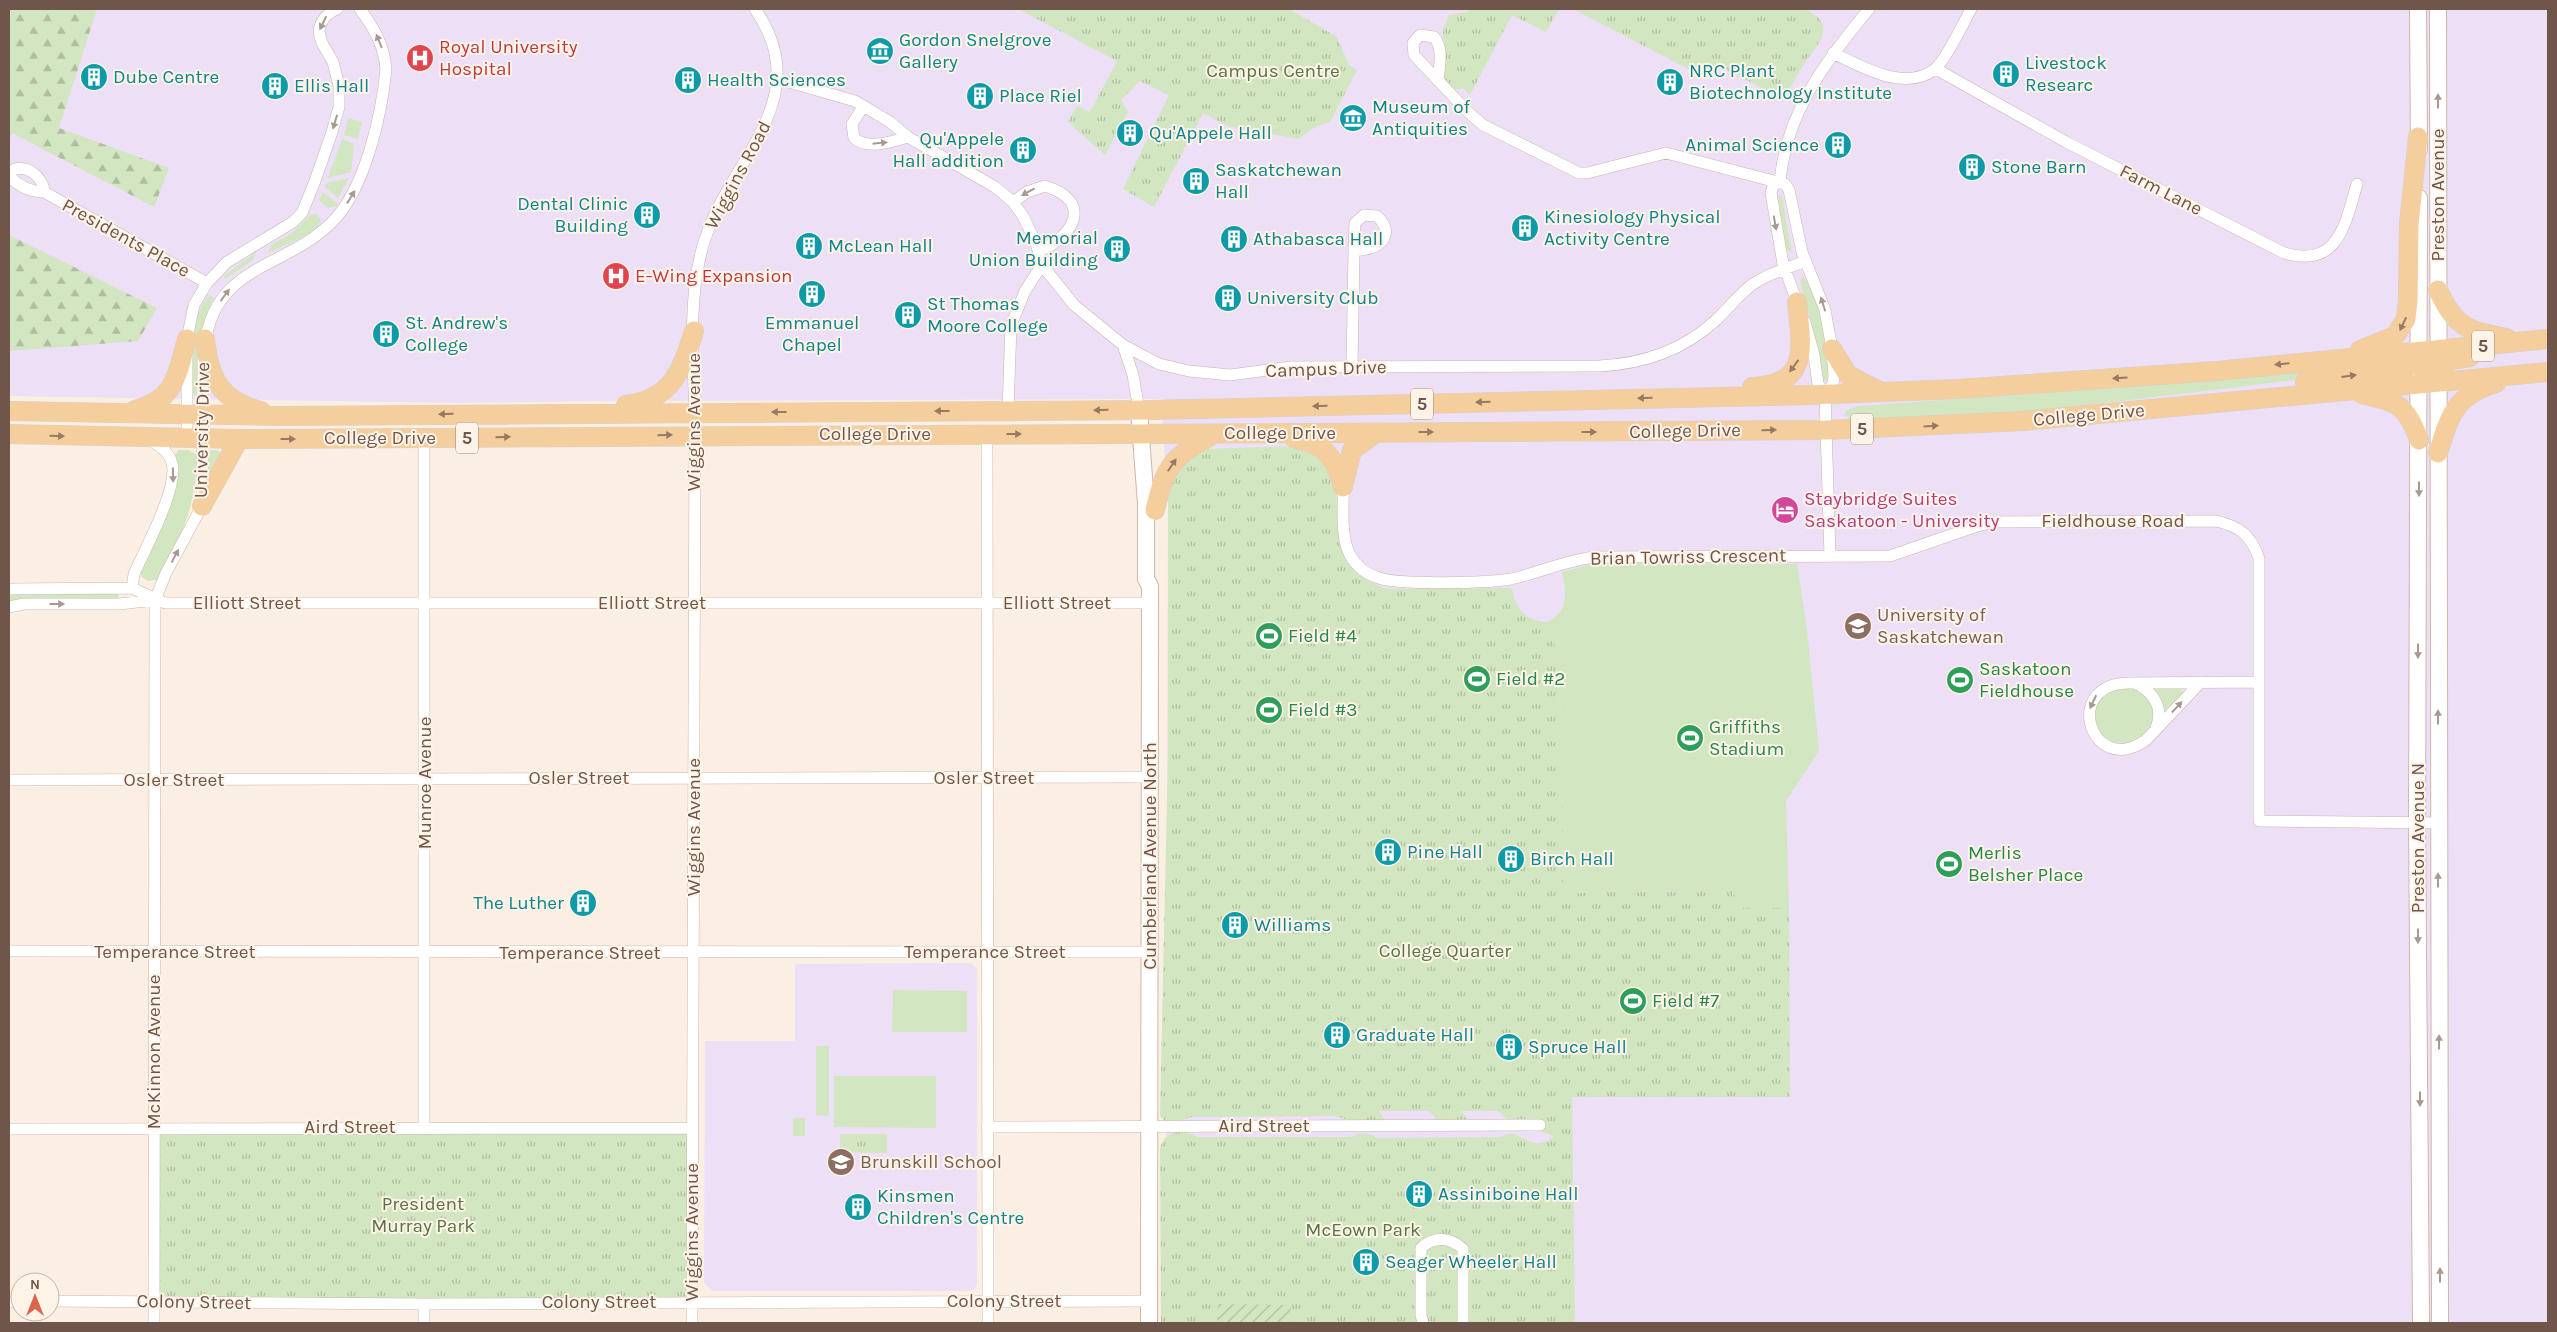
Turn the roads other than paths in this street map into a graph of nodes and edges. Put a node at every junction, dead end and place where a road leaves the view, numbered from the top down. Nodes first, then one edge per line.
1 (337, 9) edge
2 (360, 9) edge
3 (755, 9) edge
4 (1869, 9) edge
5 (1971, 9) edge
6 (2418, 9) edge
7 (2438, 9) edge
8 (1833, 53) junction
9 (1936, 69) junction
10 (778, 79) junction
11 (1438, 81) junction
12 (863, 107) junction
13 (908, 137) junction
14 (2418, 137) junction
15 (1780, 181) junction
16 (2357, 184) dead end
17 (44, 192) dead end
18 (1013, 202) junction
19 (1354, 250) dead end
20 (1039, 251) junction
21 (1806, 261) junction
22 (1042, 265) junction
23 (1784, 269) junction
24 (208, 283) junction
25 (2438, 290) junction
26 (1797, 302) junction
27 (694, 331) junction
28 (196, 339) junction
29 (2548, 340) edge
30 (2528, 342) junction
31 (1122, 345) junction
32 (2548, 346) edge
33 (1832, 349) junction
34 (2331, 360) junction
35 (2431, 363) junction
36 (1352, 367) junction
37 (2548, 372) edge
38 (2526, 374) junction
39 (2419, 383) junction
40 (2346, 390) junction
41 (1882, 392) junction
42 (1825, 395) junction
43 (1694, 397) junction
44 (1144, 410) junction
45 (9, 411) edge
46 (1008, 411) junction
47 (695, 412) junction
48 (582, 413) junction
49 (112, 415) junction
50 (195, 415) junction
51 (280, 416) junction
52 (2023, 421) junction
53 (1826, 430) junction
54 (1377, 432) junction
55 (1146, 433) junction
56 (1215, 433) junction
57 (1286, 433) junction
58 (9, 434) edge
59 (931, 434) junction
60 (987, 434) junction
61 (695, 435) junction
62 (147, 438) junction
63 (195, 438) junction
64 (424, 438) junction
65 (239, 439) junction
66 (2419, 440) junction
67 (2438, 453) junction
68 (1343, 487) junction
69 (202, 506) junction
70 (1155, 510) junction
71 (1830, 556) junction
72 (1150, 586) junction
73 (132, 588) junction
74 (9, 589) edge
75 (155, 600) junction
76 (424, 603) junction
77 (986, 603) junction
78 (1150, 603) junction
79 (695, 604) junction
80 (9, 607) edge
81 (2201, 682) junction
82 (2258, 682) junction
83 (2134, 683) junction
84 (2154, 732) junction
85 (1150, 777) junction
86 (426, 778) junction
87 (694, 778) junction
88 (987, 778) junction
89 (9, 780) edge
90 (155, 780) junction
91 (2417, 823) junction
92 (2438, 823) junction
93 (9, 951) edge
94 (154, 952) junction
95 (424, 952) junction
96 (1151, 952) junction
97 (693, 953) junction
98 (987, 953) junction
99 (1540, 1125) dead end
100 (1148, 1126) junction
101 (424, 1127) junction
102 (987, 1127) junction
103 (154, 1128) junction
104 (692, 1128) junction
105 (9, 1129) edge
106 (154, 1301) junction
107 (692, 1301) junction
108 (987, 1301) junction
109 (1149, 1301) junction
110 (60, 1302) edge
111 (424, 1304) junction
112 (154, 1323) edge
113 (424, 1323) edge
114 (692, 1323) edge
115 (988, 1323) edge
116 (1149, 1323) edge
117 (1423, 1323) edge
118 (1463, 1323) edge
119 (2421, 1323) edge
120 (2440, 1323) edge

1 -> 24 street
28 -> 2 street
3 - 10 street
4 - 8 street
5 - 9 street
6 - 14 main road, Preston Avenue
25 -> 7 main road, Preston Avenue
8 - 9 street
8 - 15 street
9 - 16 street, Farm Lane
10 - 12 street, Campus Drive
10 - 27 street, Wiggins Road
11 - 11 street
11 - 15 street
12 - 13 street, Campus Drive
12 -> 13 street
13 - 18 street, Campus Drive
14 -> 34 main road
14 - 35 main road, Preston Avenue
15 - 21 street
15 -> 23 street
17 - 24 street, Presidents Place
18 - 20 street, Campus Drive
20 -> 18 street
19 - 36 street
20 - 22 street, Campus Drive
21 - 23 street, Campus Drive
33 -> 21 street
22 - 31 street, Campus Drive
22 - 46 street
23 - 26 street
23 - 36 street, Campus Drive
24 - 28 street
25 - 30 main road
25 - 35 main road, Preston Avenue
26 - 42 street
26 -> 43 main road
27 - 47 street, Wiggins Avenue
27 - 48 main road
28 - 49 main road
28 - 50 street, University Drive
28 - 50 street
28 - 51 main road
29 - 30 main road, College Drive / 5
30 - 35 main road, College Drive / 5
31 - 36 street, Campus Drive
31 - 44 street
32 - 35 main road
33 - 41 main road
33 - 42 street
34 - 35 main road, College Drive / 5
34 -> 41 main road, College Drive / 5
35 - 38 main road, College Drive / 5
35 - 39 main road
52 -> 35 main road
35 - 67 main road, Preston Avenue N
37 - 38 main road, College Drive / 5
38 - 67 main road
39 - 40 main road, College Drive / 5
39 - 66 main road, Preston Avenue N
40 - 52 main road, College Drive / 5
40 - 66 main road
41 - 42 main road, College Drive / 5
42 - 43 main road, College Drive / 5
42 - 53 street
43 -> 44 main road, College Drive / 5
44 -> 46 main road, College Drive / 5
44 - 55 main road
45 - 49 main road, College Drive / 5
46 -> 47 main road, College Drive / 5
46 - 59 main road
47 - 48 main road, College Drive / 5
47 - 61 street, Wiggins Avenue
48 -> 51 main road, College Drive / 5
49 - 50 main road, College Drive / 5
50 - 51 main road, College Drive / 5
50 - 63 street, University Drive
53 -> 52 main road, College Drive / 5
54 -> 53 main road, College Drive / 5
53 - 71 street
54 - 57 main road, College Drive / 5
54 - 68 main road
55 - 56 main road, College Drive / 5
60 -> 55 main road, College Drive / 5
55 - 70 main road, Cumberland Avenue North
55 - 72 main road, Cumberland Avenue North
56 - 57 main road, College Drive / 5
70 -> 56 main road
57 - 68 main road
58 -> 62 main road, College Drive / 5
59 - 60 main road, College Drive / 5
59 - 61 main road, College Drive / 5
60 - 77 street
64 -> 61 main road, College Drive / 5
61 - 79 street, Wiggins Avenue
62 - 63 main road, College Drive / 5
62 -> 73 street, University Drive
63 - 65 main road, College Drive / 5
63 - 69 street, University Drive
65 -> 64 main road, College Drive / 5
64 - 76 street, Munroe Avenue
65 - 69 main road
66 -> 91 main road, Preston Avenue N
92 -> 67 main road, Preston Avenue N
68 - 71 street, Brian Towriss Crescent
75 -> 69 street, University Drive
70 - 72 main road, Cumberland Avenue North
71 - 82 street, Fieldhouse Road
72 - 78 main road, Cumberland Avenue North
73 - 74 street
73 - 75 street
75 - 76 street, Elliott Street
80 -> 75 street
75 - 90 street, McKinnon Avenue
76 - 79 street, Elliott Street
76 - 86 street, Munroe Avenue
77 - 78 street, Elliott Street
77 - 79 street, Elliott Street
77 - 88 street
78 - 85 main road, Cumberland Avenue North
79 - 87 street, Wiggins Avenue
81 - 82 street
81 - 83 street
84 -> 81 street
82 - 91 street, Fieldhouse Road
83 - 84 street
83 -> 84 street
85 - 88 street, Osler Street
85 - 96 main road, Cumberland Avenue North
86 - 87 street, Osler Street
86 - 90 street, Osler Street
86 - 95 street, Munroe Avenue
87 - 88 street, Osler Street
87 - 97 street, Wiggins Avenue
88 - 98 street
89 - 90 street, Osler Street
90 - 94 street, McKinnon Avenue
91 - 92 street, Fieldhouse Road
91 -> 119 main road, Preston Avenue N
120 -> 92 main road, Preston Avenue N
93 - 94 street, Temperance Street
94 - 95 street, Temperance Street
94 - 103 street, McKinnon Avenue
95 - 97 street, Temperance Street
95 - 101 street, Munroe Avenue
96 - 98 street, Temperance Street
96 - 100 main road, Cumberland Avenue North
97 - 98 street, Temperance Street
97 - 104 street, Wiggins Avenue
98 - 102 street
99 - 100 street, Aird Street
100 - 102 street, Aird Street
100 - 109 main road, Cumberland Avenue North
101 - 103 street, Aird Street
101 - 104 street, Aird Street
102 - 108 street
103 - 105 street, Aird Street
103 - 106 street, McKinnon Avenue
104 - 107 street, Wiggins Avenue
106 - 110 street, Colony Street
106 - 111 street, Colony Street
106 - 112 street, McKinnon Avenue
107 - 108 street, Colony Street
107 - 111 street, Colony Street
107 - 114 street, Wiggins Avenue
108 - 109 street, Colony Street
108 - 115 street
109 - 116 main road, Cumberland Avenue North
111 - 113 street
117 - 118 street

